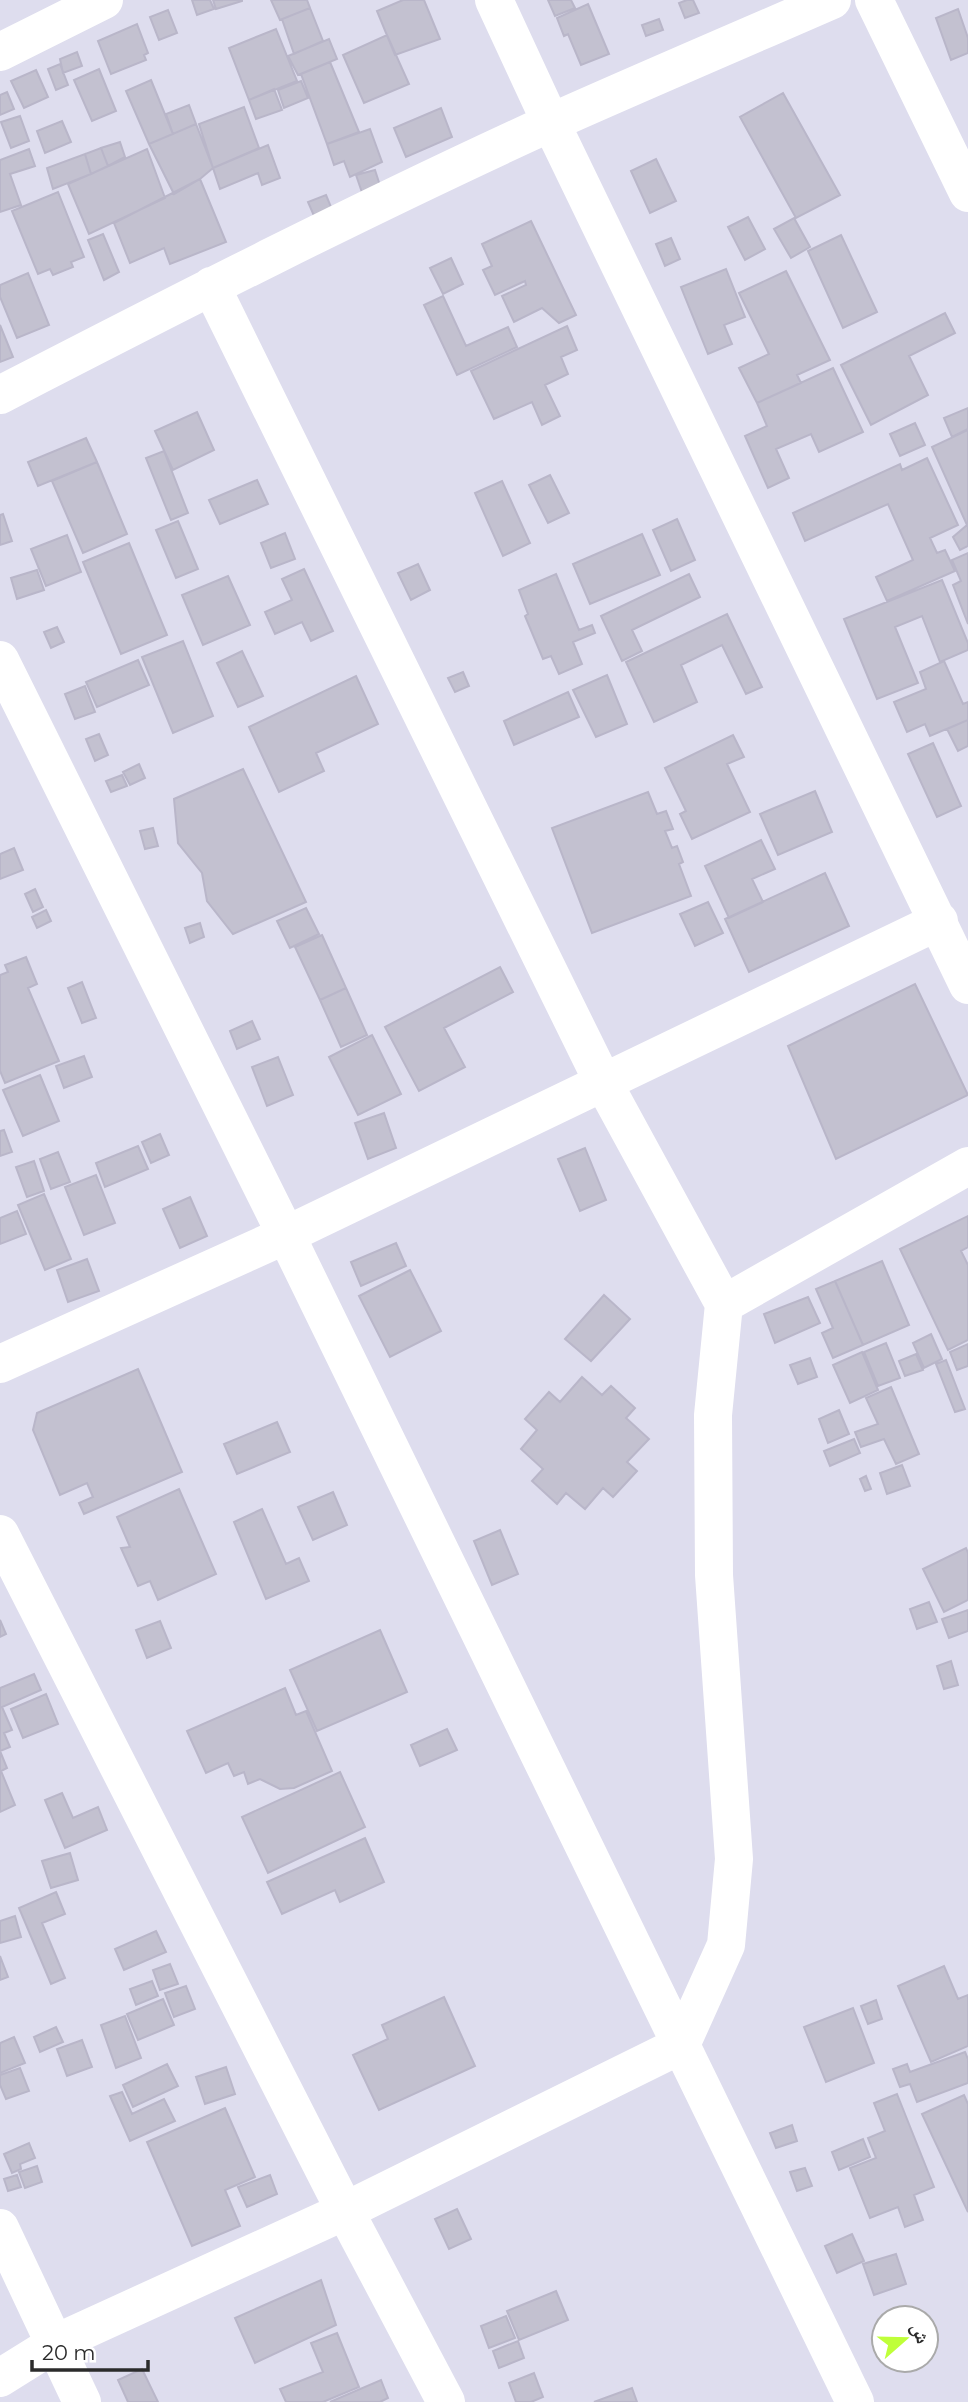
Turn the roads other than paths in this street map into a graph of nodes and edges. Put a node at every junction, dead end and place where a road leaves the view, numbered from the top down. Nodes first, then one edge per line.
1 (104, 0) edge
2 (494, 0) edge
3 (832, 0) edge
4 (873, 0) edge
5 (0, 52) edge
6 (551, 123) junction
7 (968, 194) edge
8 (211, 286) junction
9 (0, 395) edge
10 (0, 660) edge
11 (939, 921) junction
12 (968, 985) edge
13 (603, 1082) junction
14 (968, 1166) edge
15 (286, 1235) junction
16 (724, 1304) junction
17 (0, 1364) edge
18 (0, 1534) edge
19 (681, 2045) junction
20 (345, 2211) junction
21 (0, 2228) edge
22 (56, 2343) junction
23 (0, 2378) edge
24 (82, 2402) edge
25 (446, 2402) edge
26 (855, 2402) edge

1 - 5 street
2 - 6 street
3 - 6 street
4 - 7 street
6 - 8 street
6 - 11 street
8 - 9 street
8 - 13 street
10 - 15 street
11 - 12 street
11 - 13 street
13 - 15 street
13 - 16 street
14 - 16 street
15 - 17 street
15 - 19 street
16 - 19 street
18 - 20 street
19 - 20 street
19 - 26 street
20 - 22 street
20 - 25 street
21 - 22 street
22 - 23 street
22 - 24 street

